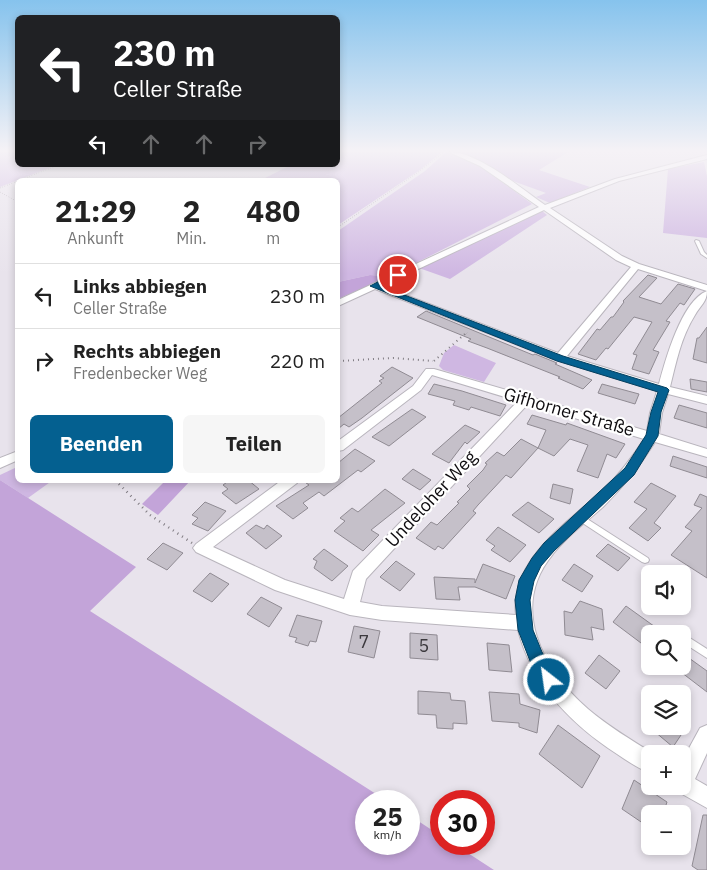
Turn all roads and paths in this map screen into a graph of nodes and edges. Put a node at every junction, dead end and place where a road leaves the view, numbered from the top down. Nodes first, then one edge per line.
1 (1, 193) edge
2 (388, 193) edge
3 (522, 193) edge
4 (584, 193) edge
5 (15, 200) edge
6 (544, 208) junction
7 (340, 226) edge
8 (697, 241) dead end
9 (707, 257) edge
10 (636, 266) junction
11 (374, 286) junction
12 (707, 288) edge
13 (707, 294) edge
14 (340, 302) edge
15 (476, 326) junction
16 (560, 358) junction
17 (340, 361) edge
18 (432, 366) junction
19 (664, 390) junction
20 (526, 399) junction
21 (707, 400) edge
22 (652, 436) junction
23 (340, 446) edge
24 (707, 453) edge
25 (15, 456) edge
26 (0, 463) edge
27 (118, 483) edge
28 (288, 483) edge
29 (581, 518) junction
30 (201, 548) junction
31 (645, 560) dead end
32 (350, 608) junction
33 (524, 624) junction
34 (691, 643) edge
35 (707, 654) edge
36 (707, 735) edge
37 (641, 757) edge
38 (691, 765) edge
39 (691, 788) edge
40 (707, 798) edge

1 - 5 path
2 - 7 path
3 - 6 street
4 - 6 street
6 - 10 street
6 - 11 street
8 - 9 lane
10 - 12 street
10 - 16 street
11 - 14 street
11 - 15 street
13 - 19 street
15 - 16 street
15 - 18 path
16 - 19 street
17 - 18 path
18 - 20 street, Gifhorner Straße
18 - 23 street
19 - 21 street
19 - 22 street
20 - 22 street, Gifhorner Straße
20 - 32 street, Undeloher Weg
22 - 24 street, Gifhorner Straße
22 - 29 street
25 - 26 street
27 - 30 path
28 - 30 street
29 - 31 lane
29 - 33 street
30 - 32 street
32 - 33 street
33 - 37 street
34 - 35 lane
36 - 38 street
39 - 40 street

